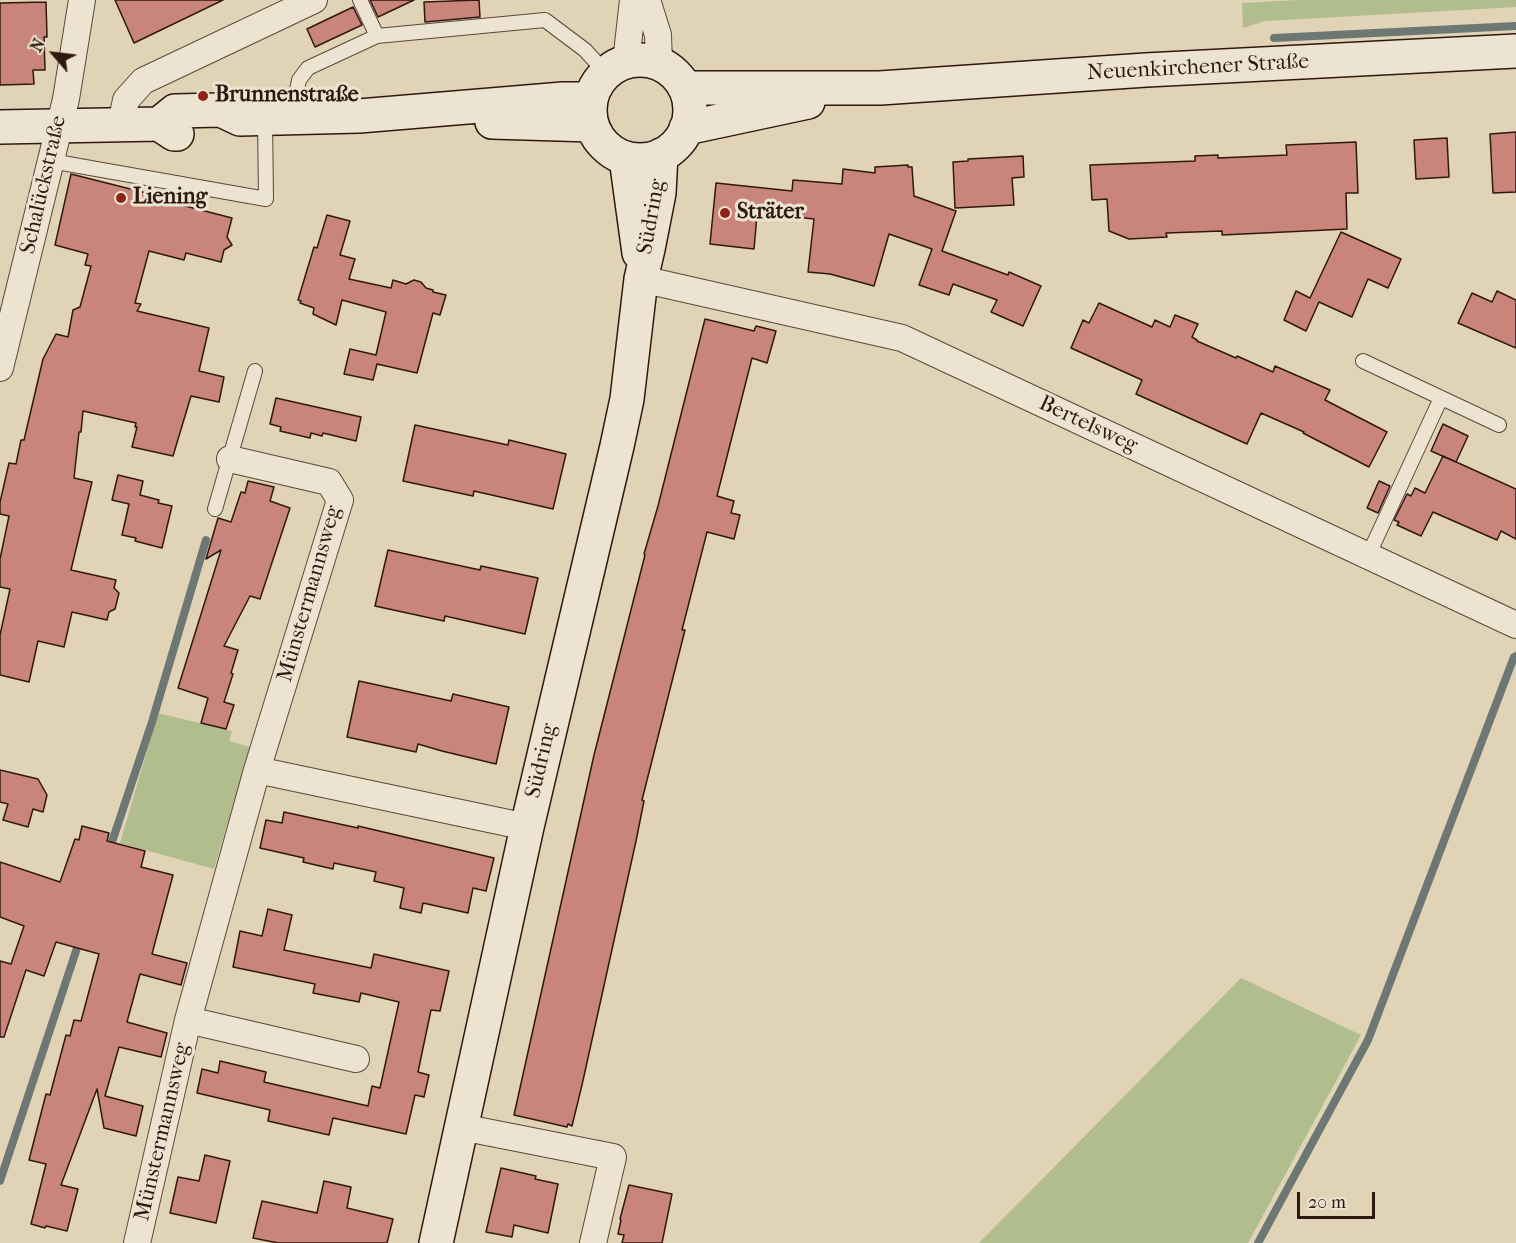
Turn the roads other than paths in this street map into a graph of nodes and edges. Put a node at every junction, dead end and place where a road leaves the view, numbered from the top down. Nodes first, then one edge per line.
1 (82, 0) edge
2 (314, 0) edge
3 (360, 0) edge
4 (633, 0) edge
5 (647, 0) edge
6 (377, 36) junction
7 (1516, 51) edge
8 (659, 63) junction
9 (685, 88) junction
10 (880, 88) junction
11 (603, 90) junction
12 (298, 117) junction
13 (253, 119) junction
14 (121, 124) junction
15 (58, 126) junction
16 (0, 127) edge
17 (686, 128) junction
18 (661, 155) junction
19 (626, 158) junction
20 (51, 161) junction
21 (641, 279) junction
22 (1363, 362) dead end
23 (0, 368) edge
24 (255, 371) dead end
25 (1441, 398) junction
26 (1499, 425) dead end
27 (230, 459) junction
28 (215, 509) dead end
29 (1368, 555) junction
30 (1516, 625) edge
31 (257, 770) junction
32 (527, 827) junction
33 (188, 1020) junction
34 (356, 1059) dead end
35 (461, 1127) junction
36 (137, 1243) edge
37 (436, 1243) edge
38 (593, 1243) edge

1 - 15 street, Schalückstraße
2 - 14 street
3 - 6 lane
4 - 11 street
5 - 8 street
6 - 11 lane
6 - 12 lane
7 - 10 main road, Neuenkirchener Straße
8 - 9 main road
8 - 11 main road
9 - 10 main road, Neuenkirchener Straße
9 - 17 main road
10 - 17 main road, Neuenkirchener Straße
11 - 12 main road
11 - 19 main road
12 - 13 main road
13 - 14 main road
13 - 20 lane
14 - 15 main road
15 - 16 main road
15 - 20 street, Schalückstraße
17 - 18 main road
18 - 19 main road
18 - 21 main road, Südring
19 - 21 main road, Südring
20 - 23 street, Schalückstraße
21 - 29 street, Bertelsweg
21 - 32 main road, Südring
22 - 25 lane
24 - 27 lane
25 - 26 lane
25 - 29 lane
27 - 28 lane
27 - 31 street, Münstermannsweg
29 - 30 street, Bertelsweg
31 - 32 street
31 - 33 street, Münstermannsweg
32 - 35 main road, Südring
33 - 34 street, Münstermannsweg
33 - 36 street, Münstermannsweg
35 - 37 main road, Südring
35 - 38 street

